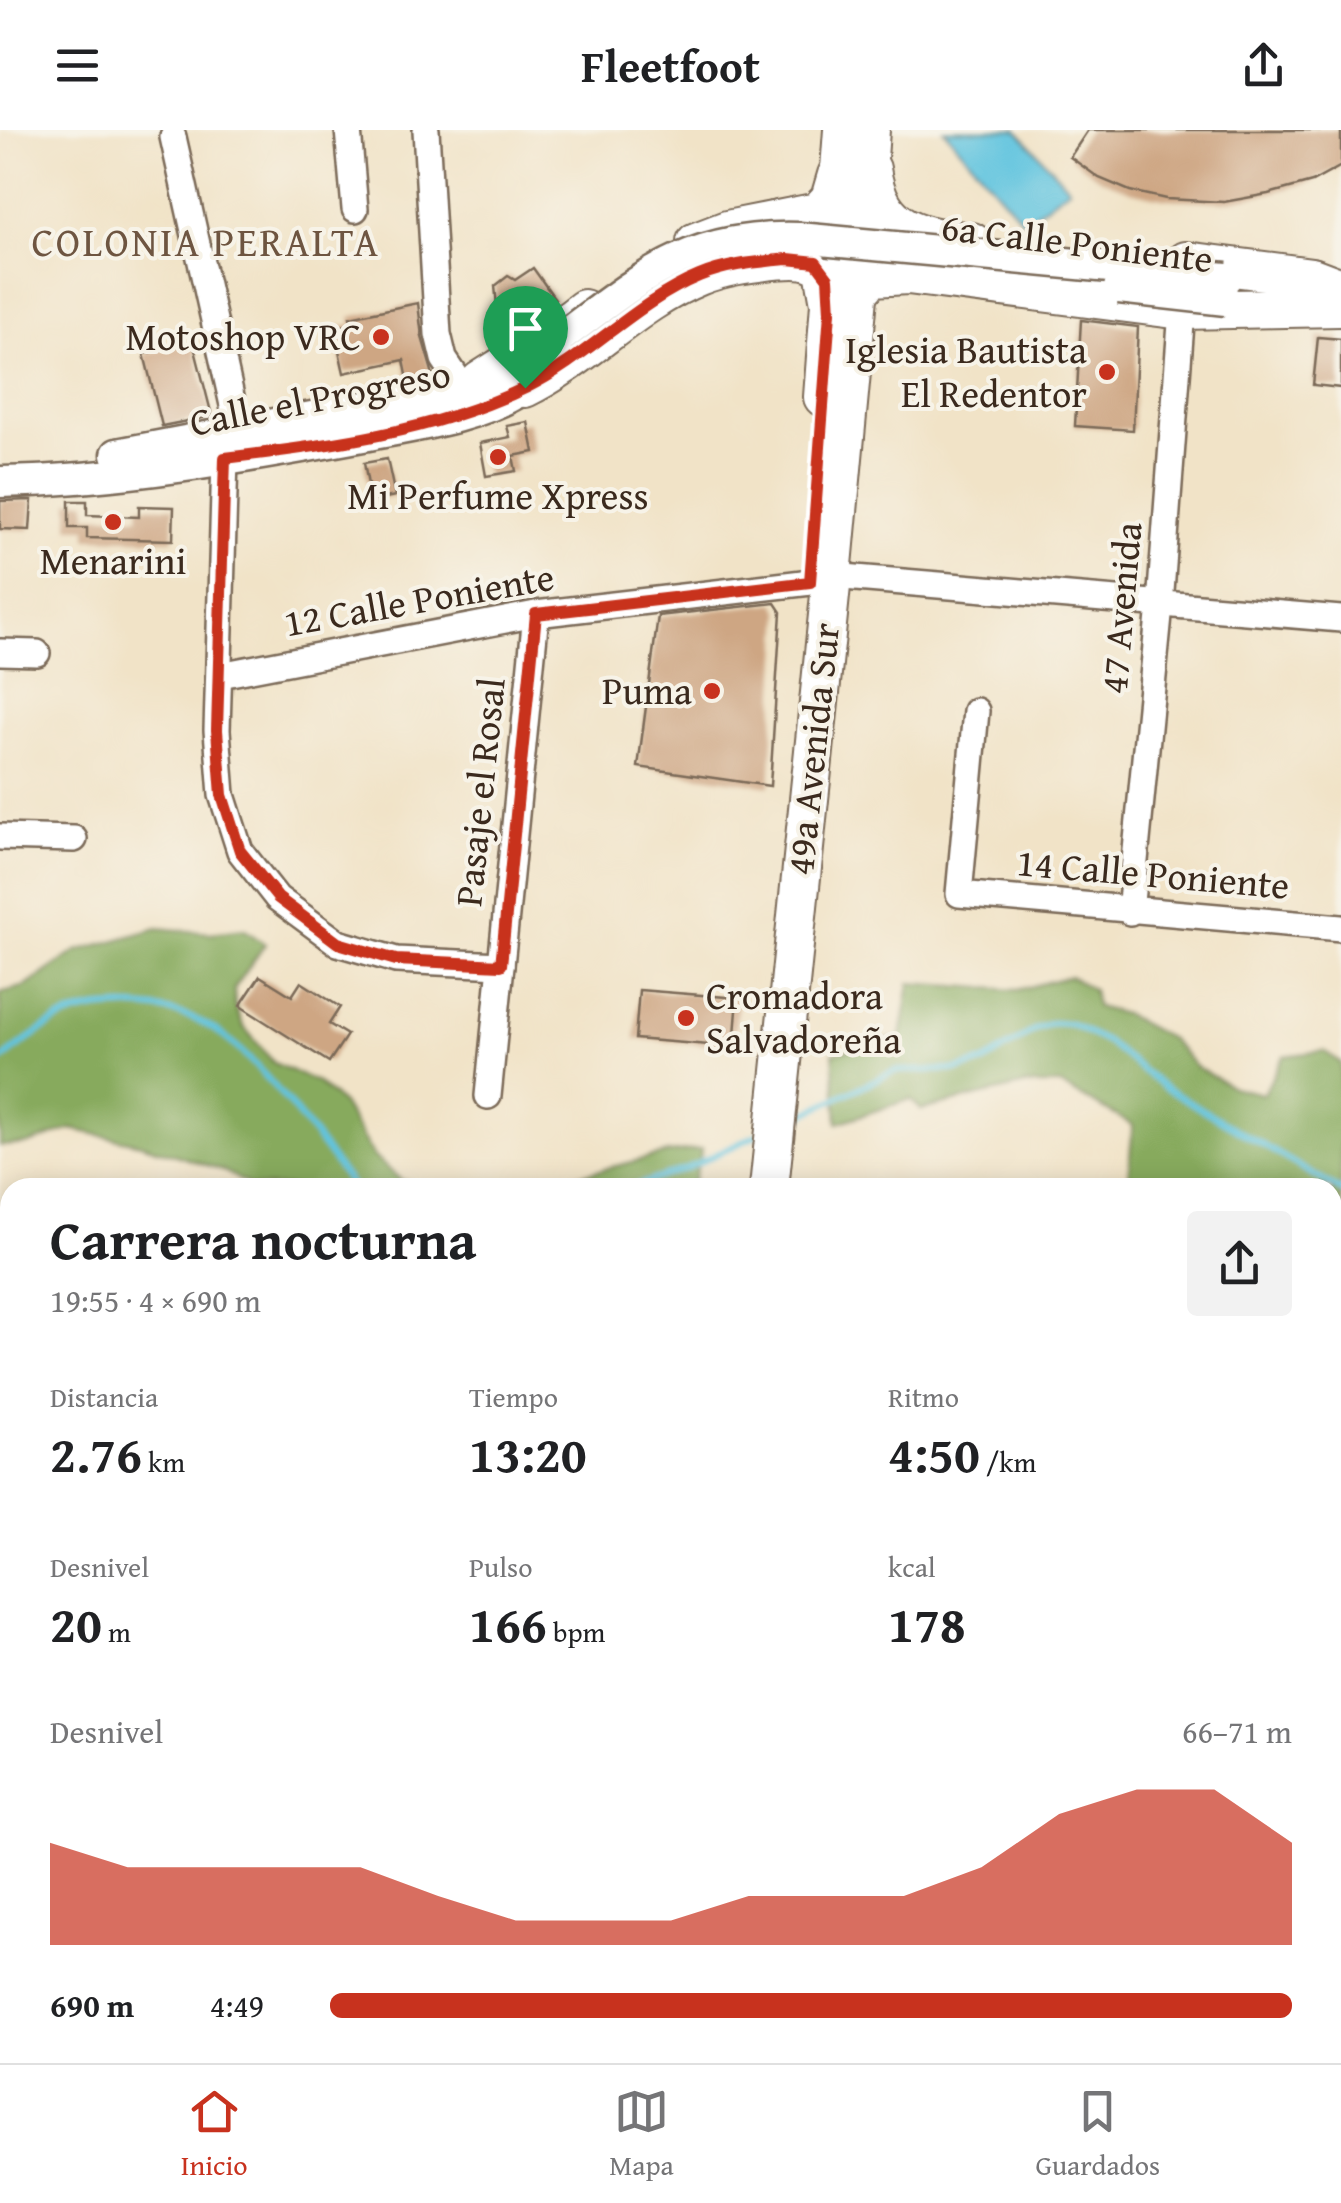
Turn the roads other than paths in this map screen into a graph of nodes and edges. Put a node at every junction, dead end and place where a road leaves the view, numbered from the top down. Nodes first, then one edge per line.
1 (348, 130) edge
2 (426, 130) edge
3 (173, 137) dead end
4 (856, 141) edge
5 (355, 209) dead end
6 (798, 218) junction
7 (905, 229) junction
8 (788, 259) junction
9 (908, 275) junction
10 (847, 276) junction
11 (1341, 288) edge
12 (1341, 298) edge
13 (1341, 307) edge
14 (1182, 310) junction
15 (566, 342) junction
16 (472, 384) junction
17 (525, 388) junction
18 (228, 446) junction
19 (0, 464) edge
20 (0, 482) edge
21 (821, 579) junction
22 (1160, 605) junction
23 (536, 614) junction
24 (1341, 619) edge
25 (0, 652) edge
26 (37, 652) dead end
27 (220, 675) junction
28 (976, 711) dead end
29 (0, 837) edge
30 (74, 839) dead end
31 (1130, 912) junction
32 (1341, 928) edge
33 (501, 965) junction
34 (488, 1096) dead end
35 (761, 1166) edge

1 - 5 street
2 - 16 street
3 - 18 street
4 - 6 main road
4 - 7 main road
4 - 10 main road, 49a Avenida Sur
6 - 8 main road
6 - 16 main road
7 - 9 main road
7 - 11 main road
8 - 10 main road
8 - 17 main road
9 - 10 main road
9 - 14 main road
10 - 12 street, 6a Calle Poniente, bridge
10 - 15 street, Calle el Progreso, bridge
10 - 21 main road, 49a Avenida Sur
13 - 14 main road
14 - 22 street, 47 Avenida
15 - 16 street, Calle el Progreso
15 - 17 street, Calle el Progreso
16 - 18 street, Calle el Progreso
17 - 18 street, Calle el Progreso
18 - 19 street, Calle el Progreso
18 - 20 street, Calle el Progreso
18 - 27 street
21 - 22 street, 12 Calle Poniente
21 - 23 street, 12 Calle Poniente
21 - 35 main road, 49a Avenida Sur
22 - 24 street, 12 Calle Poniente
22 - 31 street, 47 Avenida
23 - 27 street, 12 Calle Poniente
23 - 33 street, Pasaje el Rosal
25 - 26 street
27 - 33 street
28 - 31 street, 14 Calle Poniente
29 - 30 street
31 - 32 street, 14 Calle Poniente
33 - 34 street, Pasaje el Rosal

